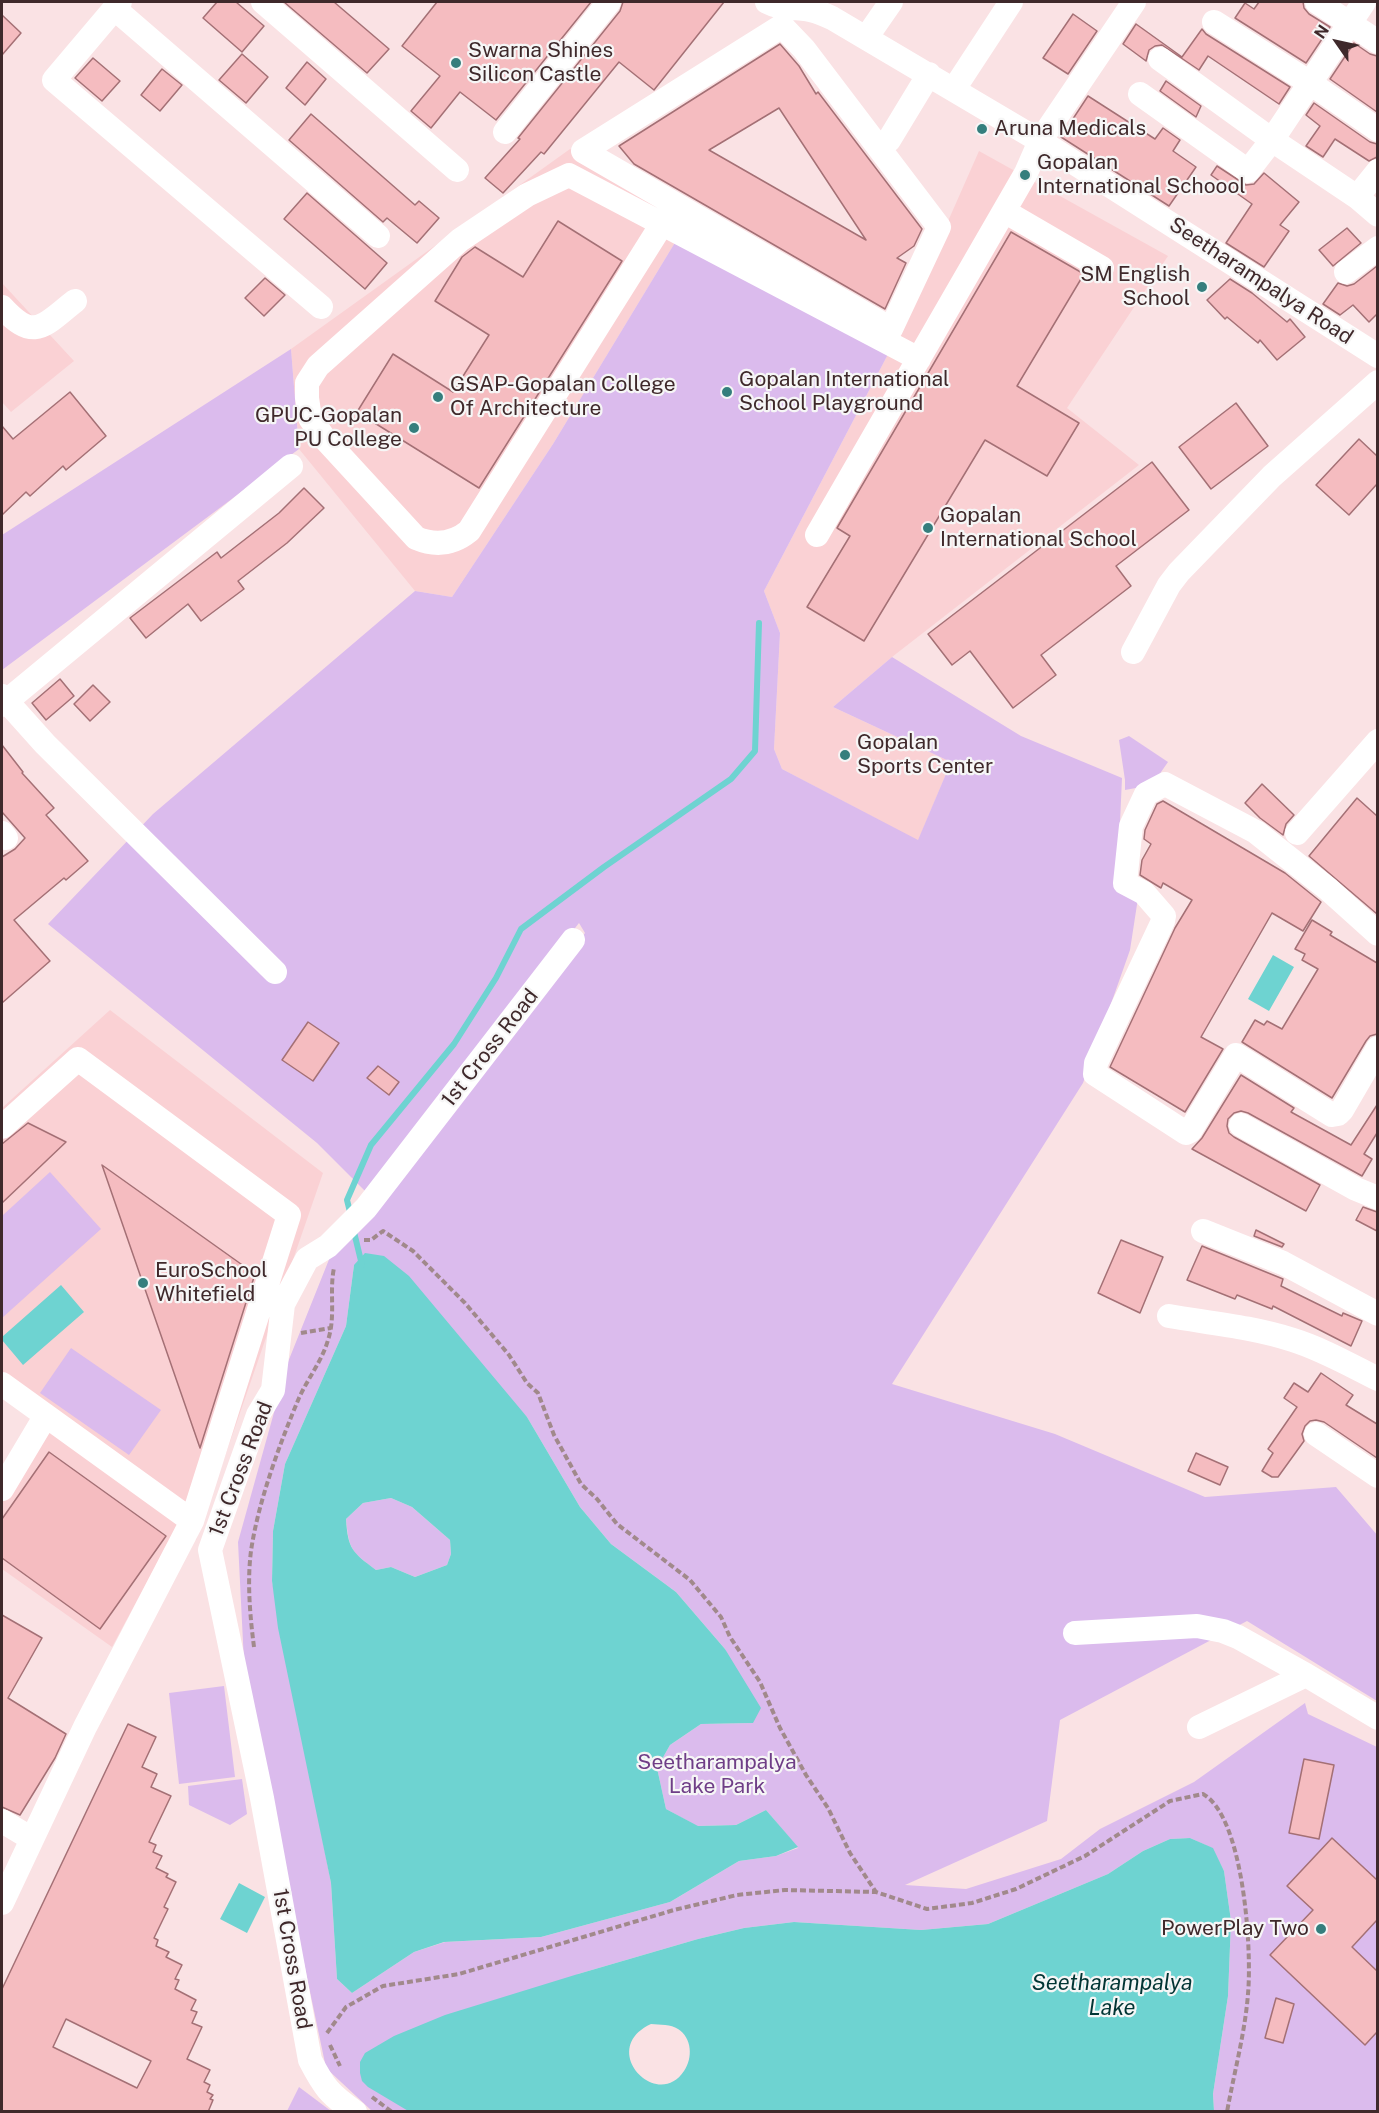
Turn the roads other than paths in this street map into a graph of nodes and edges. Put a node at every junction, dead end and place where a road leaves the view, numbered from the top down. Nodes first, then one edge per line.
1 (263, 2) edge
2 (609, 2) edge
3 (891, 2) edge
4 (1011, 2) edge
5 (1134, 2) edge
6 (1317, 2) edge
7 (1364, 2) edge
8 (117, 5) edge
9 (778, 5) edge
10 (1214, 22) dead end
11 (1350, 23) junction
12 (866, 38) junction
13 (1377, 42) edge
14 (804, 49) junction
15 (1160, 59) dead end
16 (929, 74) junction
17 (1310, 83) junction
18 (954, 89) junction
19 (1140, 94) dead end
20 (1377, 130) edge
21 (505, 132) dead end
22 (889, 140) dead end
23 (1272, 140) junction
24 (1040, 141) junction
25 (457, 170) dead end
26 (1377, 171) edge
27 (1357, 197) junction
28 (1004, 211) junction
29 (1377, 215) edge
30 (662, 224) junction
31 (378, 236) dead end
32 (1377, 248) edge
33 (1102, 268) dead end
34 (1346, 272) dead end
35 (75, 301) dead end
36 (2, 307) edge
37 (321, 308) dead end
38 (1374, 348) edge
39 (919, 358) junction
40 (1377, 382) edge
41 (291, 466) dead end
42 (817, 535) dead end
43 (1133, 652) dead end
44 (3, 700) edge
45 (1377, 741) edge
46 (1296, 833) dead end
47 (1377, 932) edge
48 (573, 940) dead end
49 (275, 972) dead end
50 (1377, 1048) edge
51 (1241, 1125) dead end
52 (2, 1126) edge
53 (1377, 1198) edge
54 (1203, 1231) dead end
55 (1377, 1314) edge
56 (1169, 1316) dead end
57 (1377, 1379) edge
58 (2, 1384) edge
59 (45, 1417) junction
60 (1316, 1434) dead end
61 (1377, 1476) edge
62 (2, 1489) edge
63 (192, 1521) junction
64 (1075, 1634) dead end
65 (1306, 1675) junction
66 (1377, 1718) edge
67 (1199, 1727) dead end
68 (2, 1821) edge
69 (32, 1839) junction
70 (2, 1903) edge
71 (362, 2104) edge

1 - 25 street
2 - 21 street
3 - 12 street
4 - 18 street
5 - 24 street
6 - 11 street
7 - 11 street
8 - 31 street
8 - 37 street
9 - 12 street, Seetharampalya Road
9 - 14 street
10 - 17 street
11 - 13 street
11 - 17 street
12 - 16 street, Seetharampalya Road
14 - 14 street
15 - 23 street
16 - 18 street, Seetharampalya Road
16 - 22 street
17 - 20 street
17 - 23 street
18 - 24 street, Seetharampalya Road
19 - 23 street
23 - 27 street
24 - 28 street
24 - 38 street, Seetharampalya Road
26 - 27 street
27 - 29 street
28 - 33 street
28 - 39 street
30 - 30 street
30 - 39 street
32 - 34 street
35 - 36 street
39 - 42 street
40 - 43 street
41 - 44 street
44 - 49 street
45 - 46 street
47 - 50 street
48 - 71 street, 1st Cross Road
51 - 53 street
52 - 63 street
54 - 55 street
56 - 57 street
58 - 59 street
59 - 62 street
59 - 63 street
60 - 61 street
63 - 69 street
64 - 65 street
65 - 66 street
65 - 67 street
68 - 69 street
69 - 70 street

